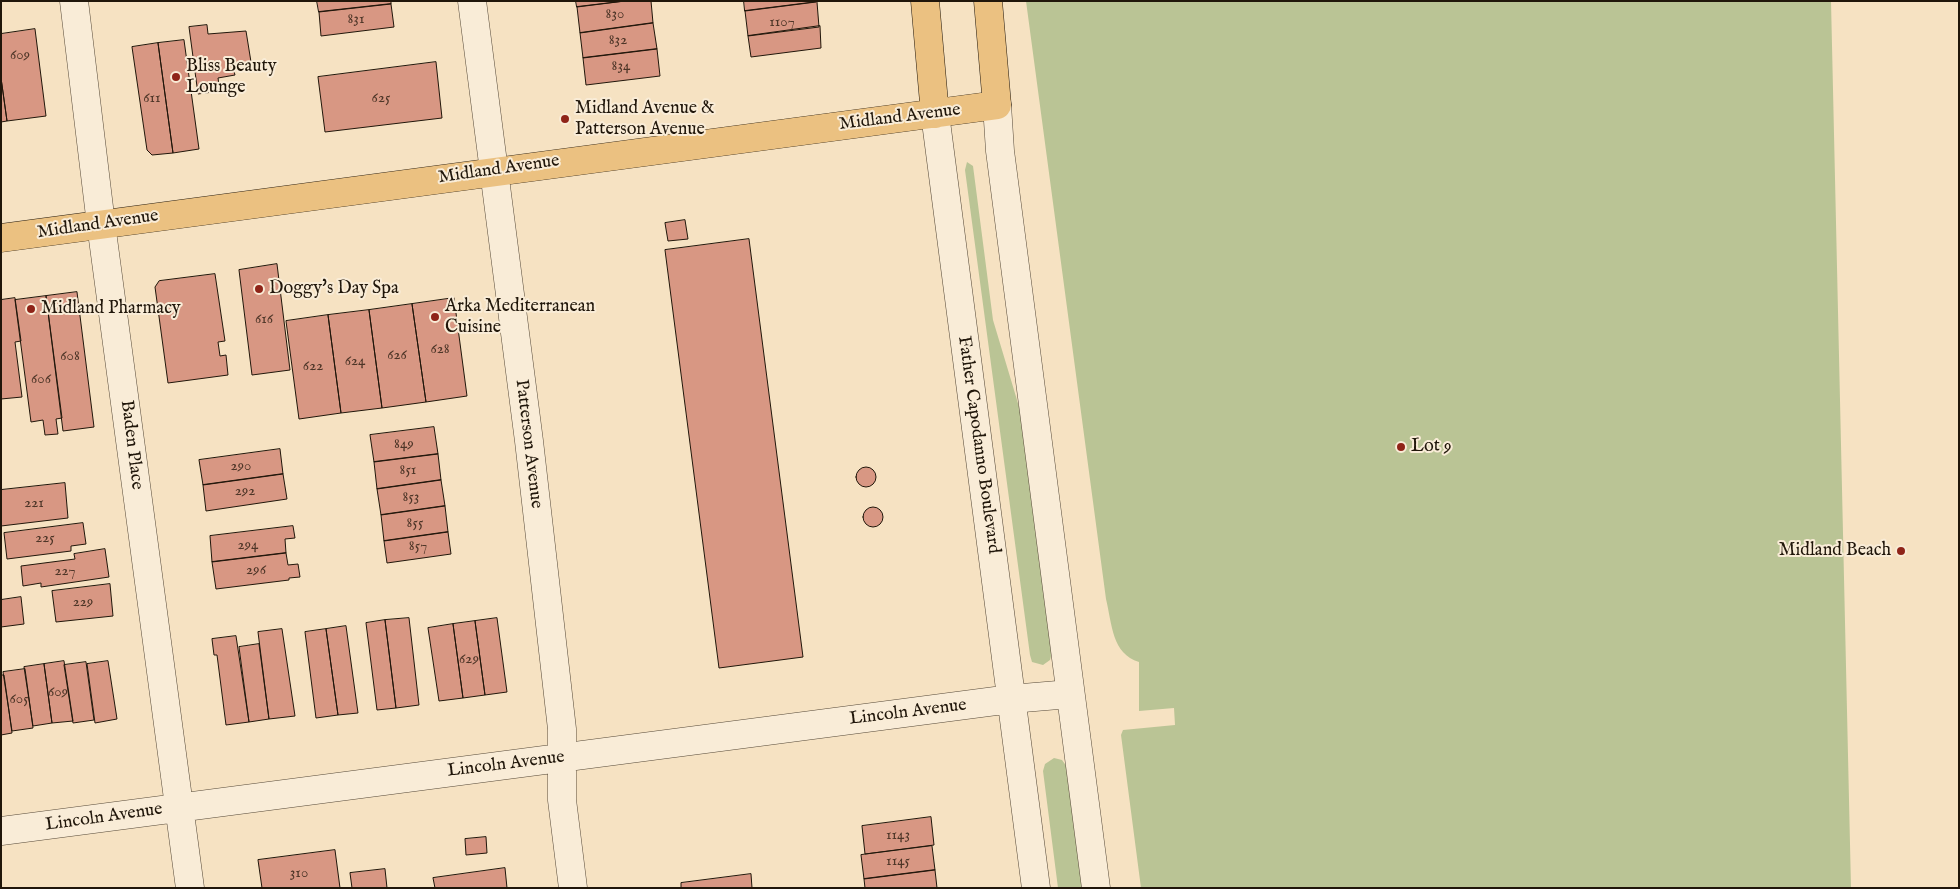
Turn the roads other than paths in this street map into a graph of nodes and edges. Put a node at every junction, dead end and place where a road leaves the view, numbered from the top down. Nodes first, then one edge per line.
1 (74, 1) edge
2 (472, 1) edge
3 (925, 1) edge
4 (988, 1) edge
5 (997, 105) junction
6 (935, 114) junction
7 (493, 170) junction
8 (101, 224) junction
9 (1, 238) edge
10 (1070, 694) junction
11 (1011, 699) junction
12 (562, 758) junction
13 (178, 808) junction
14 (1, 831) edge
15 (190, 888) edge
16 (573, 888) edge
17 (1036, 888) edge
18 (1096, 888) edge

1 - 8 street, Baden Place
2 - 7 street, Patterson Avenue
3 - 6 main road, Father Capodanno Boulevard
4 - 5 main road
5 - 6 main road, Midland Avenue
5 - 10 street
6 - 7 main road, Midland Avenue
6 - 11 street, Father Capodanno Boulevard
7 - 8 main road, Midland Avenue
7 - 12 street, Patterson Avenue
8 - 9 main road, Midland Avenue
8 - 13 street, Baden Place
10 - 11 street, Lincoln Avenue
10 - 18 street
11 - 12 street, Lincoln Avenue
11 - 17 street, Father Capodanno Boulevard
12 - 13 street, Lincoln Avenue
12 - 16 street, Patterson Avenue
13 - 14 street, Lincoln Avenue
13 - 15 street, Baden Place

